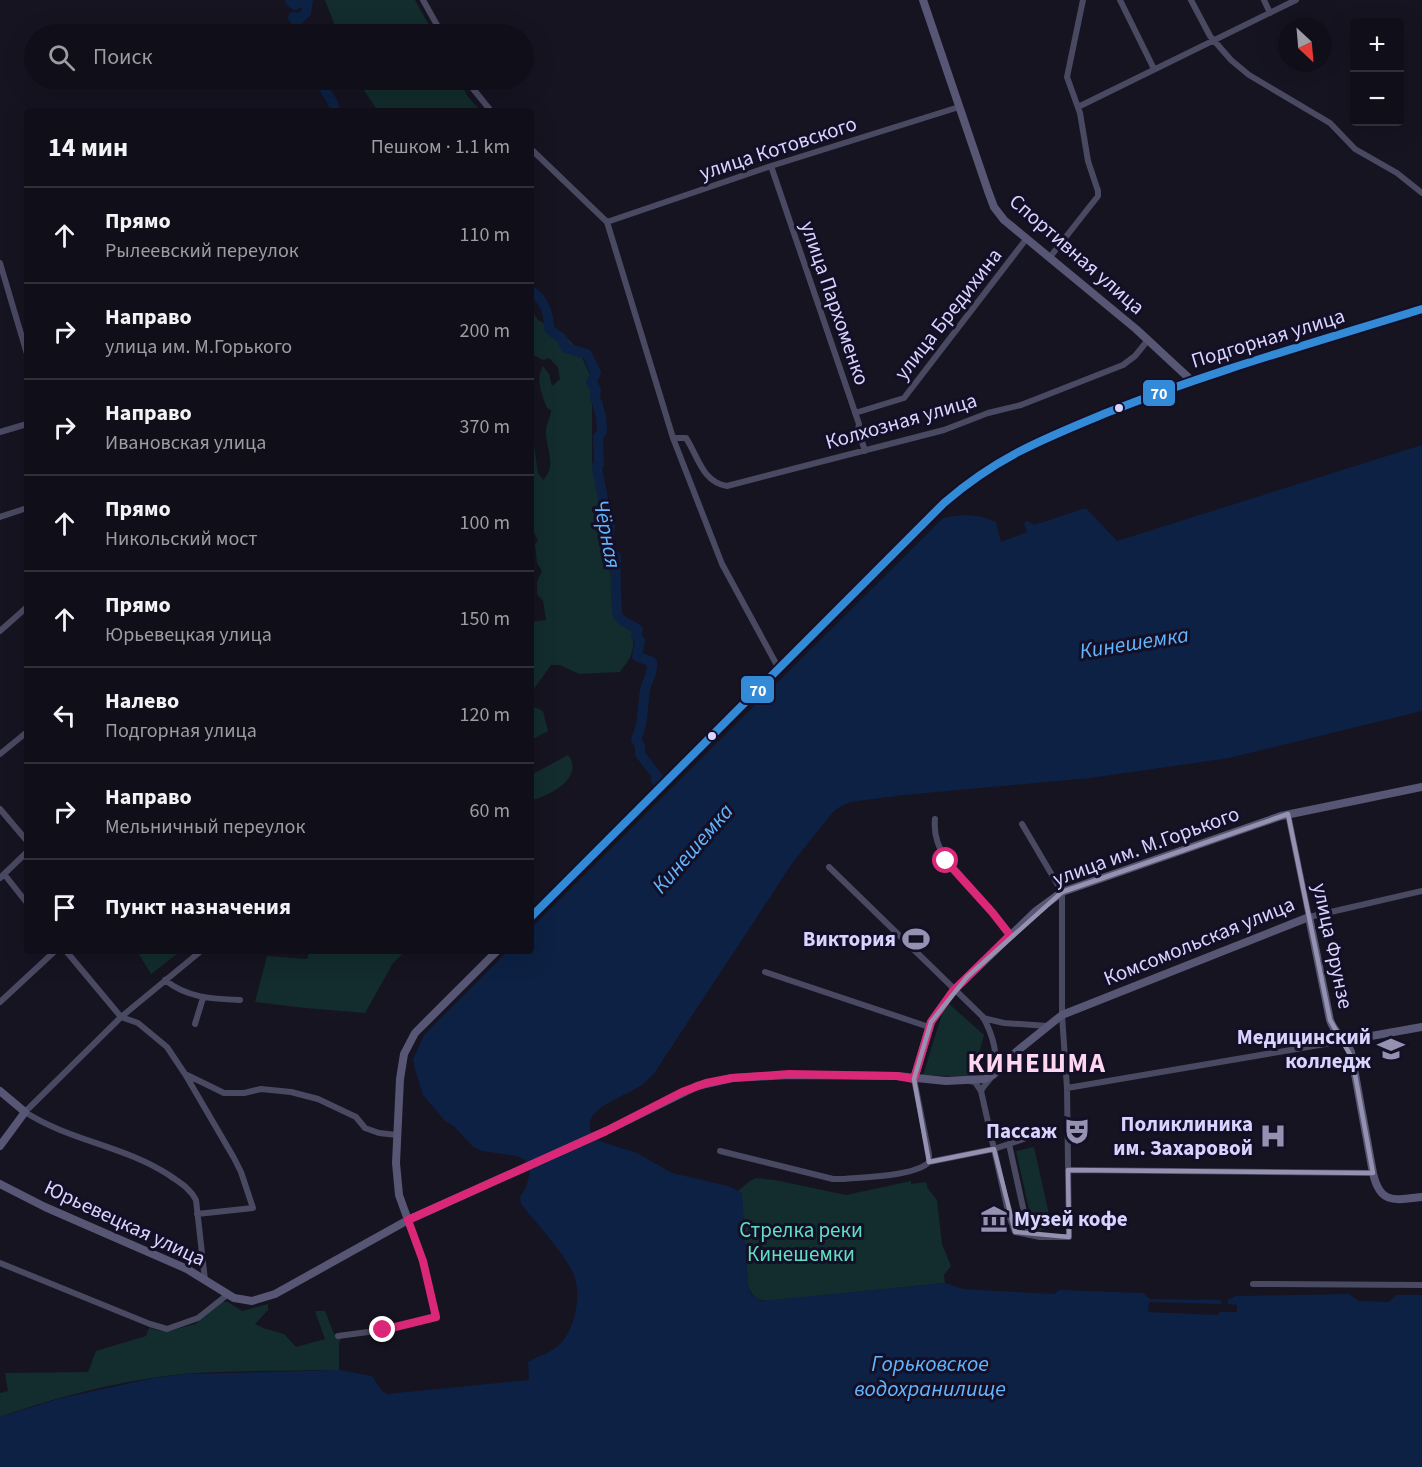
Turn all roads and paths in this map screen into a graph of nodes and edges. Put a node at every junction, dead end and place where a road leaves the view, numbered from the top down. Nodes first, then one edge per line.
1 (423, 0) edge
2 (923, 0) edge
3 (1083, 0) edge
4 (1120, 0) edge
5 (1191, 0) edge
6 (1264, 0) edge
7 (1296, 0) edge
8 (1270, 13) junction
9 (436, 24) edge
10 (1213, 40) junction
11 (1154, 69) junction
12 (474, 90) edge
13 (1078, 107) junction
14 (488, 108) edge
15 (959, 108) junction
16 (534, 152) edge
17 (771, 166) junction
18 (1422, 193) edge
19 (607, 222) junction
20 (1027, 238) junction
21 (1050, 257) junction
22 (0, 263) edge
23 (1422, 309) edge
24 (1149, 340) junction
25 (24, 344) edge
26 (1191, 380) junction
27 (855, 413) junction
28 (24, 425) edge
29 (0, 432) edge
30 (673, 438) junction
31 (865, 451) junction
32 (24, 509) edge
33 (0, 517) edge
34 (24, 610) edge
35 (0, 632) edge
36 (779, 669) junction
37 (24, 734) edge
38 (0, 754) edge
39 (1422, 787) edge
40 (0, 809) edge
41 (1288, 814) junction
42 (934, 819) dead end
43 (1022, 824) dead end
44 (24, 837) edge
45 (24, 855) edge
46 (829, 867) dead end
47 (2, 876) edge
48 (1422, 891) edge
49 (1062, 892) junction
50 (24, 900) edge
51 (534, 914) edge
52 (1309, 917) junction
53 (1010, 935) junction
54 (52, 954) edge
55 (68, 954) edge
56 (197, 954) edge
57 (494, 954) edge
58 (765, 972) dead end
59 (165, 980) junction
60 (953, 991) junction
61 (203, 998) junction
62 (240, 1000) dead end
63 (0, 1002) edge
64 (1062, 1015) junction
65 (121, 1017) junction
66 (983, 1017) junction
67 (195, 1024) dead end
68 (1048, 1026) junction
69 (929, 1027) junction
70 (1422, 1027) edge
71 (1343, 1041) junction
72 (185, 1074) junction
73 (993, 1075) junction
74 (914, 1079) junction
75 (970, 1081) junction
76 (1067, 1088) junction
77 (0, 1091) edge
78 (981, 1091) junction
79 (26, 1112) junction
80 (1041, 1133) dead end
81 (396, 1135) junction
82 (1009, 1144) junction
83 (0, 1146) edge
84 (994, 1149) junction
85 (720, 1151) dead end
86 (929, 1162) junction
87 (1068, 1170) junction
88 (1372, 1173) junction
89 (0, 1184) edge
90 (1422, 1197) edge
91 (197, 1214) junction
92 (408, 1220) junction
93 (1029, 1235) junction
94 (0, 1263) edge
95 (205, 1280) junction
96 (1254, 1284) dead end
97 (1422, 1285) edge
98 (227, 1294) junction
99 (338, 1336) dead end

1 - 9 street
2 - 15 street, Спортивная улица
3 - 13 street
4 - 11 street
5 - 10 street
6 - 8 street
7 - 8 street
8 - 10 street
10 - 11 street
10 - 18 street
11 - 13 street
12 - 14 street
13 - 21 street
15 - 17 street, улица Котовского
15 - 20 street, Спортивная улица
16 - 19 street
17 - 19 street, улица Котовского
17 - 27 street, улица Пархоменко
19 - 30 street
20 - 21 street, Спортивная улица
20 - 27 street, улица Бредихина
21 - 24 street, Спортивная улица
22 - 25 street
23 - 26 street, Подгорная улица
24 - 26 street, Спортивная улица
24 - 31 street, Колхозная улица
26 - 36 street, Подгорная улица
27 - 31 street, улица Пархоменко
28 - 29 street
30 - 31 street, Колхозная улица
30 - 36 street
32 - 33 street
34 - 35 street
36 - 51 street, Подгорная улица
37 - 38 street
39 - 41 street, улица им. М.Горького
40 - 44 street
41 - 49 street, улица им. М.Горького
41 - 52 street, улица Фрунзе
42 - 53 street
43 - 49 street
45 - 47 street
46 - 60 street
47 - 50 street
48 - 52 street, Комсомольская улица
49 - 53 street, улица им. М.Горького
49 - 64 street
52 - 64 street, Комсомольская улица
52 - 71 street, улица Фрунзе
53 - 60 street, улица им. М.Горького
54 - 63 street
55 - 65 street
56 - 59 street
57 - 81 street
58 - 69 street
59 - 61 street
59 - 65 street
60 - 66 street
60 - 69 street, улица им. М.Горького
61 - 62 street
61 - 67 street
64 - 68 street, Комсомольская улица
64 - 76 street
65 - 72 street
65 - 79 street
66 - 68 street
66 - 73 street
68 - 73 street, Комсомольская улица
69 - 74 street, улица им. М.Горького
70 - 71 street
71 - 76 street
71 - 88 street, улица Фрунзе
72 - 81 street
72 - 91 street
73 - 75 street, Юрьевецкая улица
73 - 78 street
74 - 75 street, Юрьевецкая улица
74 - 86 street, улица им. М.Горького
74 - 92 street, Юрьевецкая улица
75 - 78 street
76 - 87 street
77 - 79 street
78 - 84 street
79 - 83 street
79 - 91 street
80 - 82 street
81 - 92 street
82 - 84 street
82 - 93 street
84 - 86 street
84 - 93 street
85 - 86 street
87 - 88 street
87 - 93 street
88 - 90 street, улица Фрунзе
89 - 95 street, Юрьевецкая улица
91 - 95 street
92 - 98 street, Юрьевецкая улица
92 - 99 street
94 - 98 street
95 - 98 street, Юрьевецкая улица
96 - 97 street

